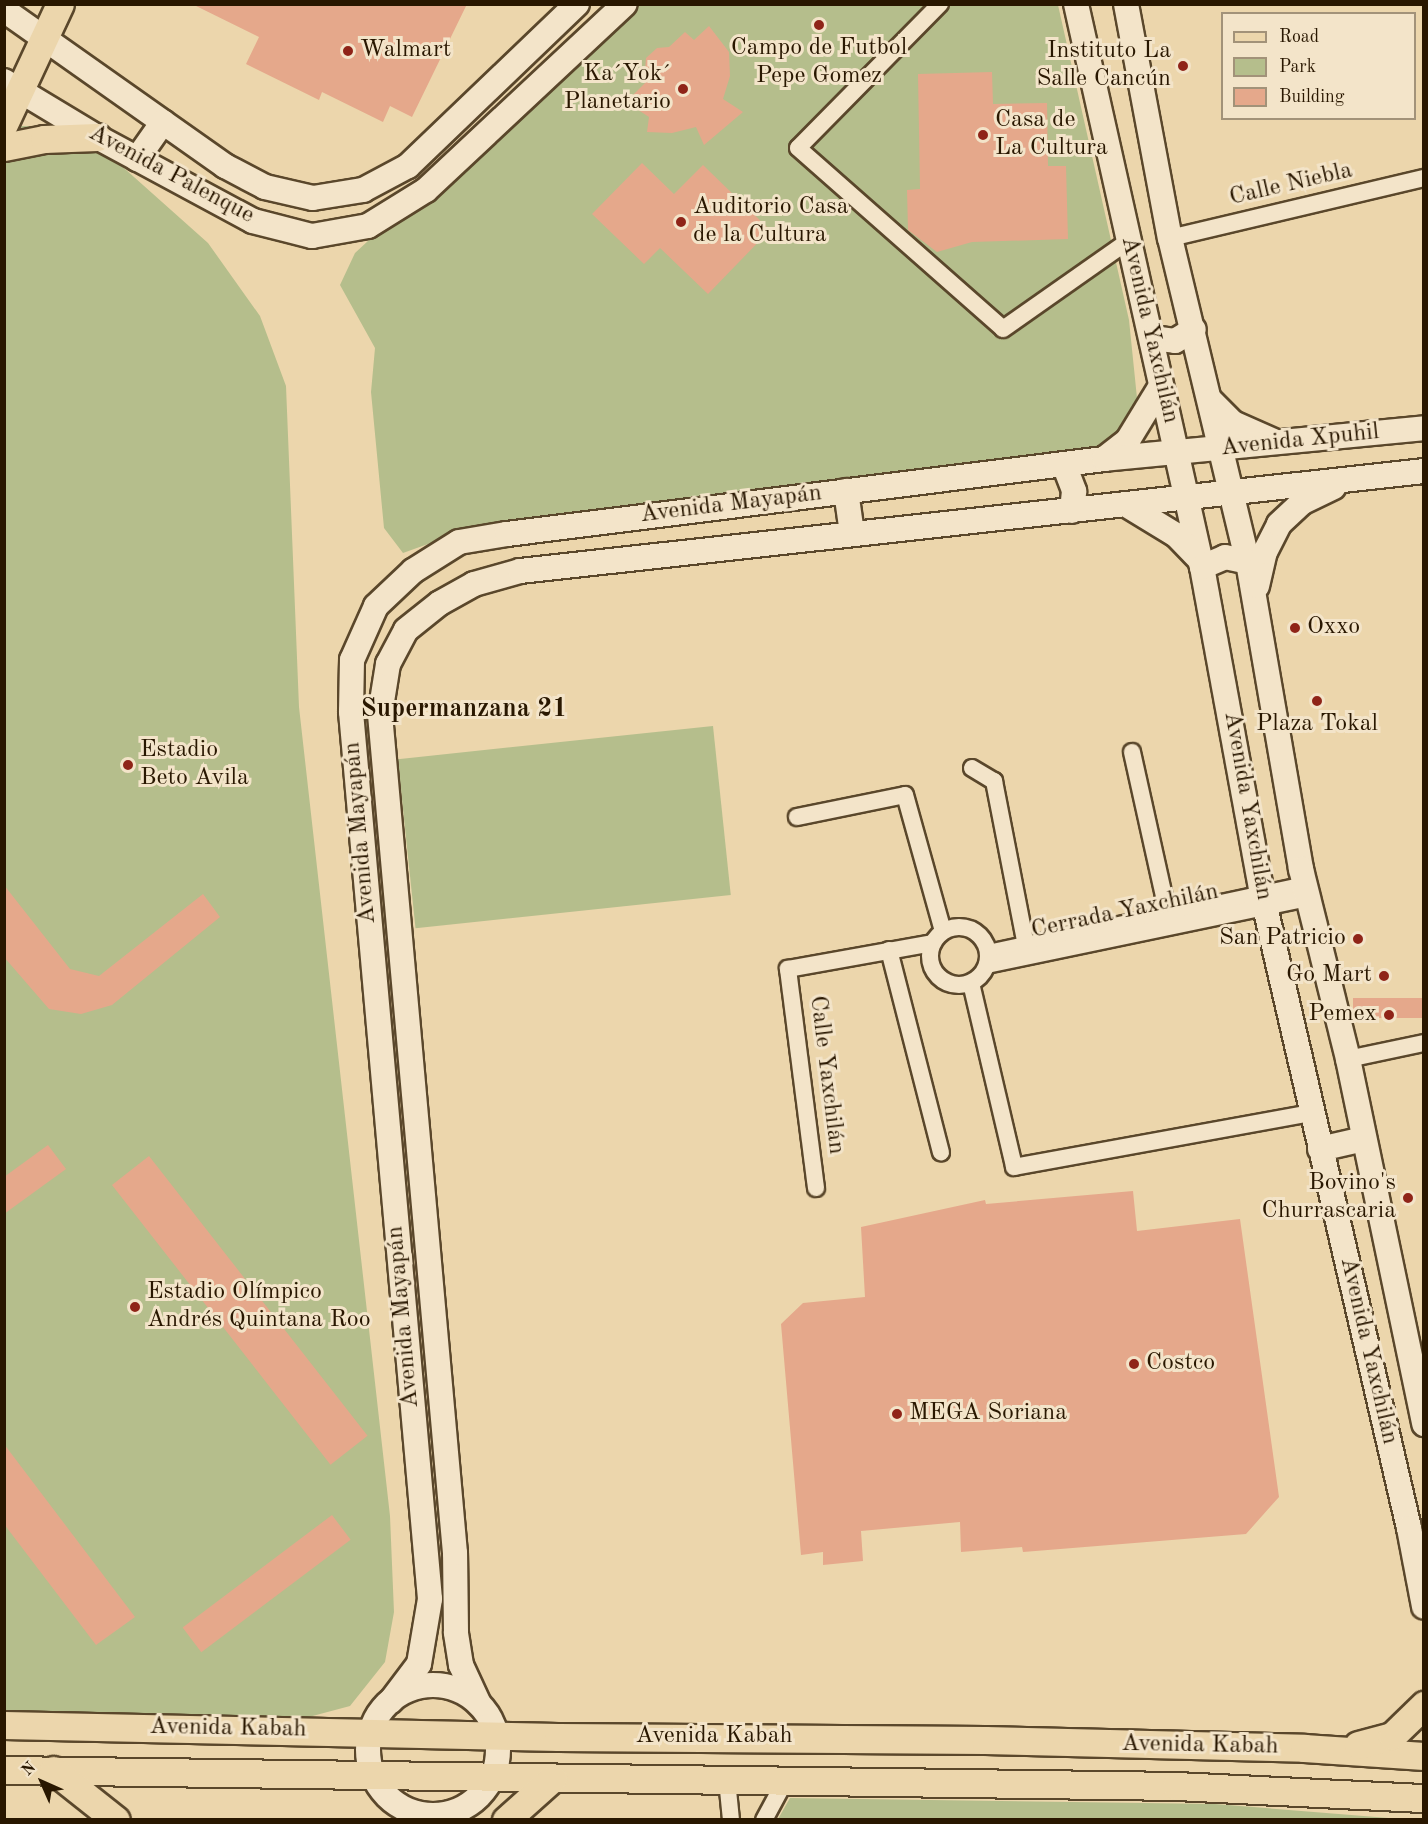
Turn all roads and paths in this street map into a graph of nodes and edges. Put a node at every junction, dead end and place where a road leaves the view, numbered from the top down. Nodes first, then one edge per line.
1 (60, 4) edge
2 (577, 4) edge
3 (625, 4) edge
4 (940, 4) edge
5 (1076, 4) edge
6 (1126, 4) edge
7 (4, 10) edge
8 (555, 26) junction
9 (45, 37) junction
10 (578, 49) junction
11 (12, 87) edge
12 (163, 122) junction
13 (4, 124) edge
14 (97, 137) junction
15 (4, 147) edge
16 (137, 159) junction
17 (1424, 178) edge
18 (1170, 238) junction
19 (1128, 241) junction
20 (1194, 329) junction
21 (1152, 338) junction
22 (1161, 386) junction
23 (1211, 401) junction
24 (1424, 429) edge
25 (1281, 443) junction
26 (1219, 448) junction
27 (1177, 453) junction
28 (1104, 459) junction
29 (1065, 467) junction
30 (1424, 471) edge
31 (1348, 480) junction
32 (1229, 490) junction
33 (846, 491) junction
34 (1185, 496) junction
35 (1125, 504) junction
36 (1072, 511) junction
37 (852, 532) junction
38 (1248, 562) junction
39 (1202, 564) junction
40 (1254, 600) junction
41 (1132, 752) dead end
42 (972, 768) dead end
43 (797, 817) dead end
44 (1307, 892) junction
45 (1264, 901) junction
46 (1168, 914) junction
47 (938, 937) junction
48 (1026, 945) junction
49 (889, 950) junction
50 (987, 959) junction
51 (971, 983) junction
52 (1424, 1043) edge
53 (1348, 1059) junction
54 (1312, 1113) junction
55 (1364, 1140) junction
56 (1320, 1149) junction
57 (941, 1152) dead end
58 (419, 1159) junction
59 (390, 1162) junction
60 (816, 1188) dead end
61 (1424, 1424) edge
62 (1424, 1607) edge
63 (427, 1631) junction
64 (456, 1632) junction
65 (391, 1701) junction
66 (479, 1704) junction
67 (1424, 1705) edge
68 (4, 1725) edge
69 (371, 1731) junction
70 (496, 1735) junction
71 (1336, 1751) junction
72 (1424, 1756) edge
73 (4, 1770) edge
74 (53, 1770) junction
75 (372, 1773) junction
76 (491, 1778) junction
77 (553, 1778) junction
78 (727, 1780) junction
79 (785, 1781) junction
80 (1417, 1796) edge
81 (429, 1817) edge
82 (116, 1820) edge
83 (506, 1820) edge
84 (731, 1820) edge
85 (764, 1820) edge

1 - 9 main road
2 - 8 street, Avenida Palenque
3 - 10 street, Avenida Palenque
4 - 19 street
5 - 19 street, Avenida Yaxchilán
6 - 18 street, Avenida Yaxchilán
7 - 9 street, Avenida Palenque
8 - 10 street
8 - 12 street, Avenida Palenque
9 - 11 main road
9 - 12 street, Avenida Palenque
10 - 16 street, Avenida Palenque
11 - 13 main road
11 - 14 street, Avenida Palenque
12 - 16 street
14 - 15 main road
14 - 16 street, Avenida Palenque
17 - 18 street, Calle Niebla
18 - 20 street, Avenida Yaxchilán
19 - 21 street, Avenida Yaxchilán
20 - 21 street
20 - 23 street, Avenida Yaxchilán
21 - 22 street, Avenida Yaxchilán
22 - 27 street, Avenida Yaxchilán
22 - 28 street
23 - 25 street
23 - 26 street, Avenida Yaxchilán
24 - 25 street, Avenida Xpuhil
25 - 26 street, Avenida Xpuhil
26 - 27 street, Avenida Xpuhil
26 - 32 street, Avenida Yaxchilán
27 - 28 street, Avenida Mayapán
27 - 34 street, Avenida Yaxchilán
28 - 29 street, Avenida Mayapán
29 - 33 street, Avenida Mayapán
29 - 36 street
30 - 31 street, Avenida Xpuhil
31 - 32 street, Avenida Xpuhil
31 - 40 street
32 - 34 street, Avenida Xpuhil
32 - 38 street, Avenida Yaxchilán
33 - 37 street
33 - 59 street, Avenida Mayapán
34 - 35 street, Avenida Mayapán
34 - 39 street, Avenida Yaxchilán
35 - 36 street, Avenida Mayapán
35 - 39 street
36 - 37 street, Avenida Mayapán
37 - 58 street, Avenida Mayapán
38 - 39 street
38 - 40 street, Avenida Yaxchilán
39 - 45 street, Avenida Yaxchilán
40 - 44 street, Avenida Yaxchilán
41 - 46 street
42 - 48 street
43 - 47 street
44 - 45 street, Cerrada Yaxchilán
44 - 53 street, Avenida Yaxchilán
45 - 46 street, Cerrada Yaxchilán
45 - 50 street, Cerrada Yaxchilán
45 - 54 street, Avenida Yaxchilán
46 - 48 street, Cerrada Yaxchilán
47 - 49 street
47 - 50 street
47 - 51 street
48 - 50 street, Cerrada Yaxchilán
49 - 57 street
49 - 60 street, Calle Yaxchilán
50 - 51 street
51 - 54 street
52 - 53 street
53 - 55 street, Avenida Yaxchilán
54 - 56 street, Avenida Yaxchilán
55 - 56 street
55 - 61 street, Avenida Yaxchilán
56 - 62 street, Avenida Yaxchilán
58 - 59 street
58 - 64 street, Avenida Mayapán
59 - 63 street, Avenida Mayapán
63 - 64 street
63 - 65 street, Avenida Mayapán
64 - 66 street, Avenida Mayapán
65 - 66 street
65 - 69 street, Avenida Mayapán
66 - 70 street, Avenida Mayapán
67 - 71 main road
68 - 69 main road, Avenida Kabah
69 - 70 main road, Avenida Kabah
69 - 75 street
70 - 71 main road, Avenida Kabah
70 - 76 street
71 - 72 main road, Avenida Kabah
73 - 74 main road, Avenida Kabah
74 - 75 main road, Avenida Kabah
74 - 82 main road
75 - 76 main road, Avenida Kabah
75 - 81 street
76 - 77 main road, Avenida Kabah
76 - 81 street
77 - 78 main road, Avenida Kabah
77 - 83 main road
78 - 79 main road, Avenida Kabah
78 - 84 street
79 - 80 main road, Avenida Kabah
79 - 85 street

